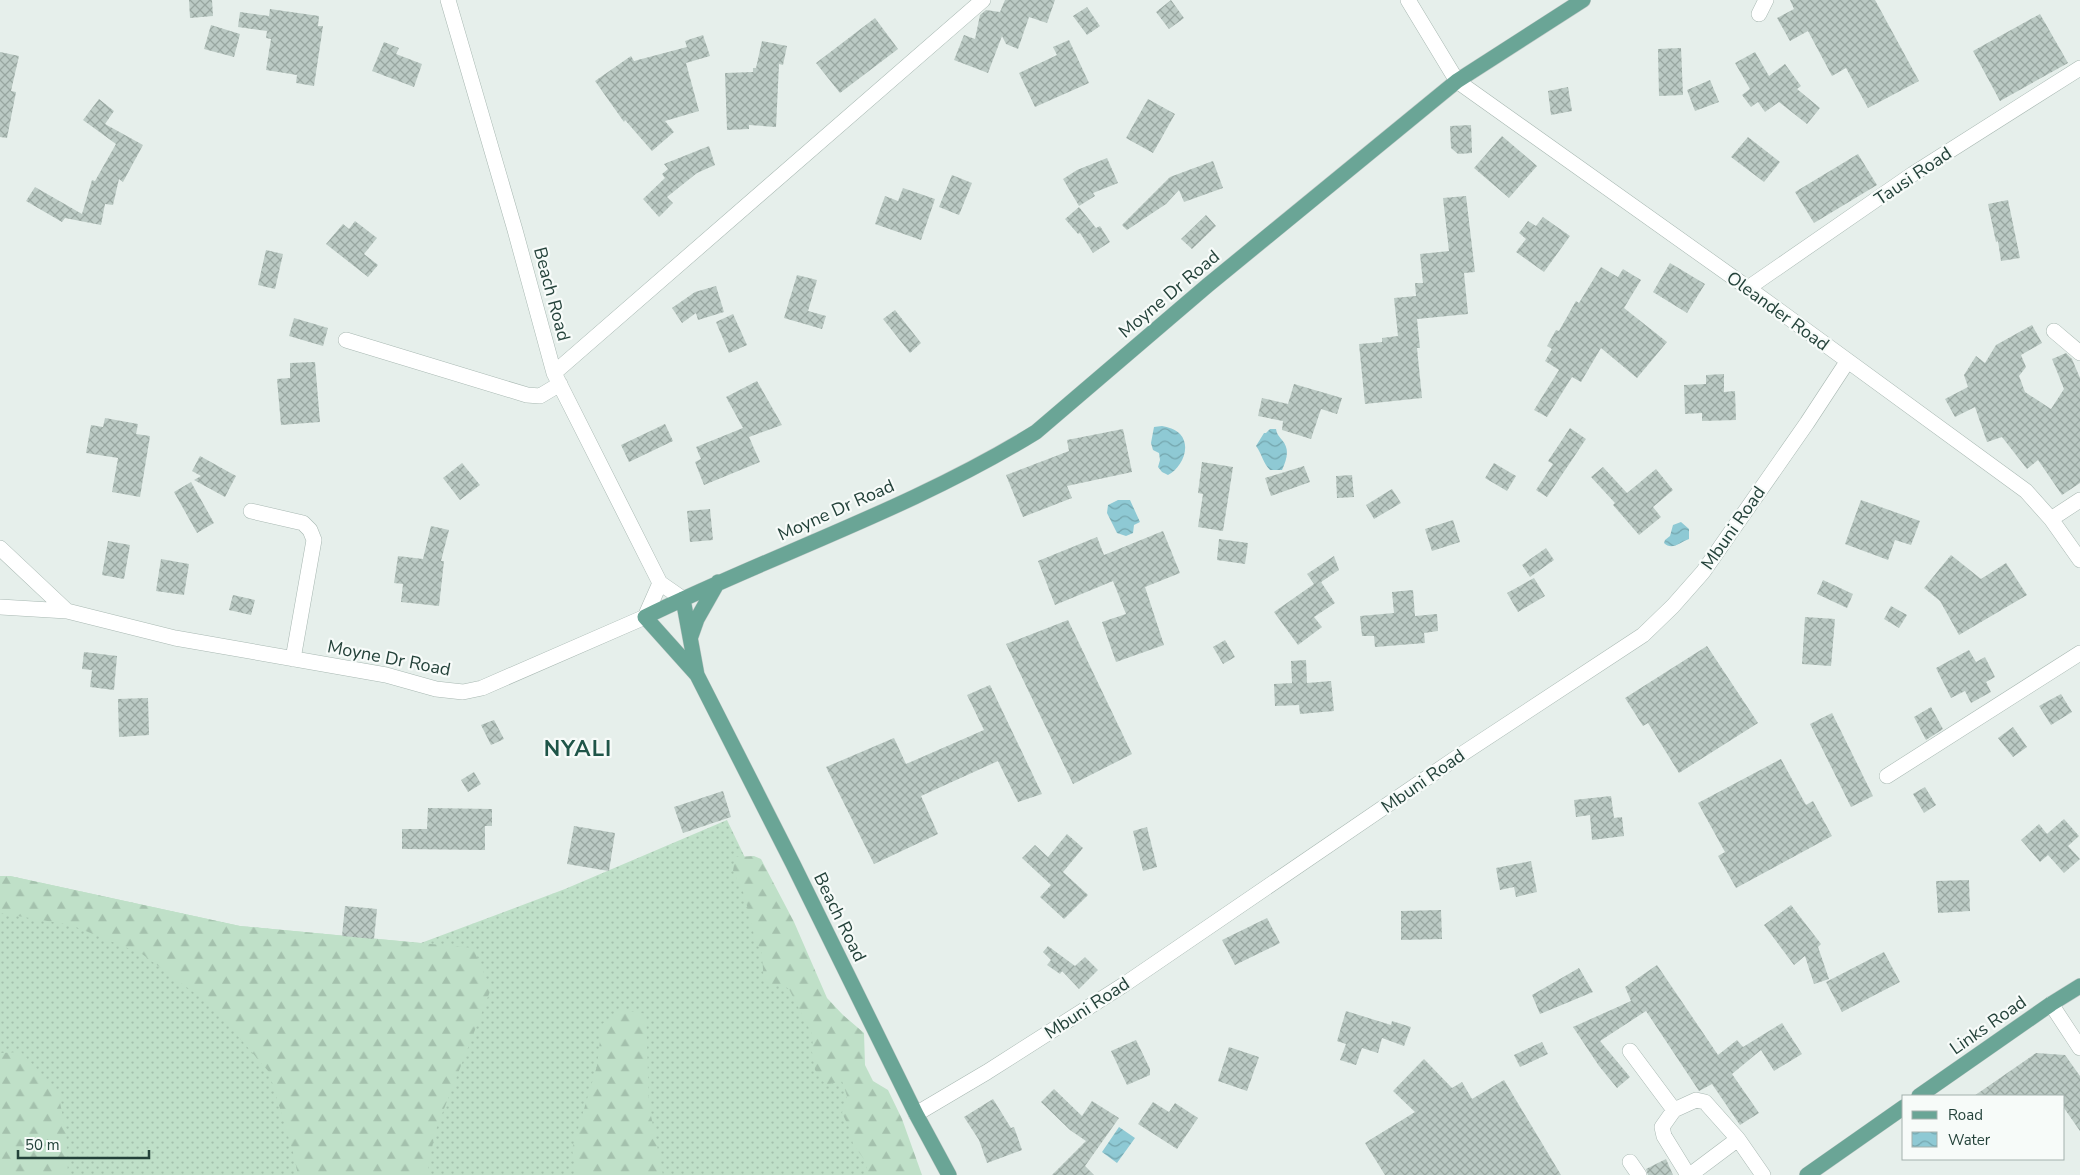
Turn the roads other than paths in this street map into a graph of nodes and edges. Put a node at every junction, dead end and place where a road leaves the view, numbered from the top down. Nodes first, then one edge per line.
1 (448, 0) edge
2 (983, 0) edge
3 (1408, 0) edge
4 (1583, 0) edge
5 (1766, 0) edge
6 (1759, 14) dead end
7 (2080, 68) edge
8 (1457, 81) junction
9 (1748, 288) junction
10 (2054, 331) dead end
11 (346, 340) dead end
12 (2080, 353) edge
13 (1847, 362) junction
14 (557, 378) junction
15 (2080, 500) edge
16 (251, 511) dead end
17 (2051, 519) junction
18 (1, 555) edge
19 (2080, 560) edge
20 (718, 582) junction
21 (660, 583) junction
22 (683, 598) junction
23 (0, 607) edge
24 (66, 611) junction
25 (645, 617) junction
26 (691, 637) junction
27 (2080, 653) edge
28 (293, 659) junction
29 (697, 675) junction
30 (1886, 776) dead end
31 (2080, 986) edge
32 (2051, 1004) junction
33 (2080, 1048) edge
34 (1630, 1051) dead end
35 (1920, 1095) edge
36 (1902, 1108) edge
37 (1674, 1110) junction
38 (916, 1114) junction
39 (1738, 1139) junction
40 (1630, 1162) dead end
41 (949, 1175) edge
42 (1639, 1175) edge
43 (1689, 1175) edge
44 (1763, 1175) edge
45 (1807, 1175) edge

1 - 14 street, Beach Road
2 - 14 street
3 - 8 street
4 - 8 main road, Moyne Dr Road
5 - 6 street
7 - 9 street, Tausi Road
8 - 9 street, Oleander Road
8 - 20 main road, Moyne Dr Road
9 - 13 street, Oleander Road
10 - 12 street
11 - 14 street
13 - 17 street, Oleander Road
13 - 38 street, Mbuni Road
14 - 21 street, Beach Road
15 - 17 street
16 - 28 street
17 - 19 street, Oleander Road
18 - 24 street, Moyne Dr Road
20 - 22 main road, Moyne Dr Road
20 - 26 main road
21 - 22 street
21 - 25 street
22 - 25 main road, Moyne Dr Road
22 - 26 main road, Beach Road
23 - 24 street
24 - 28 street, Moyne Dr Road
25 - 28 street, Moyne Dr Road
25 - 29 main road, Beach Road
26 - 29 main road, Beach Road
27 - 30 street
29 - 38 main road, Beach Road
31 - 32 main road, Links Road
32 - 33 street
32 - 35 main road, Links Road
34 - 37 street
36 - 45 main road
37 - 39 street
37 - 43 street
38 - 41 main road, Beach Road
39 - 43 street
39 - 44 street
40 - 42 street

